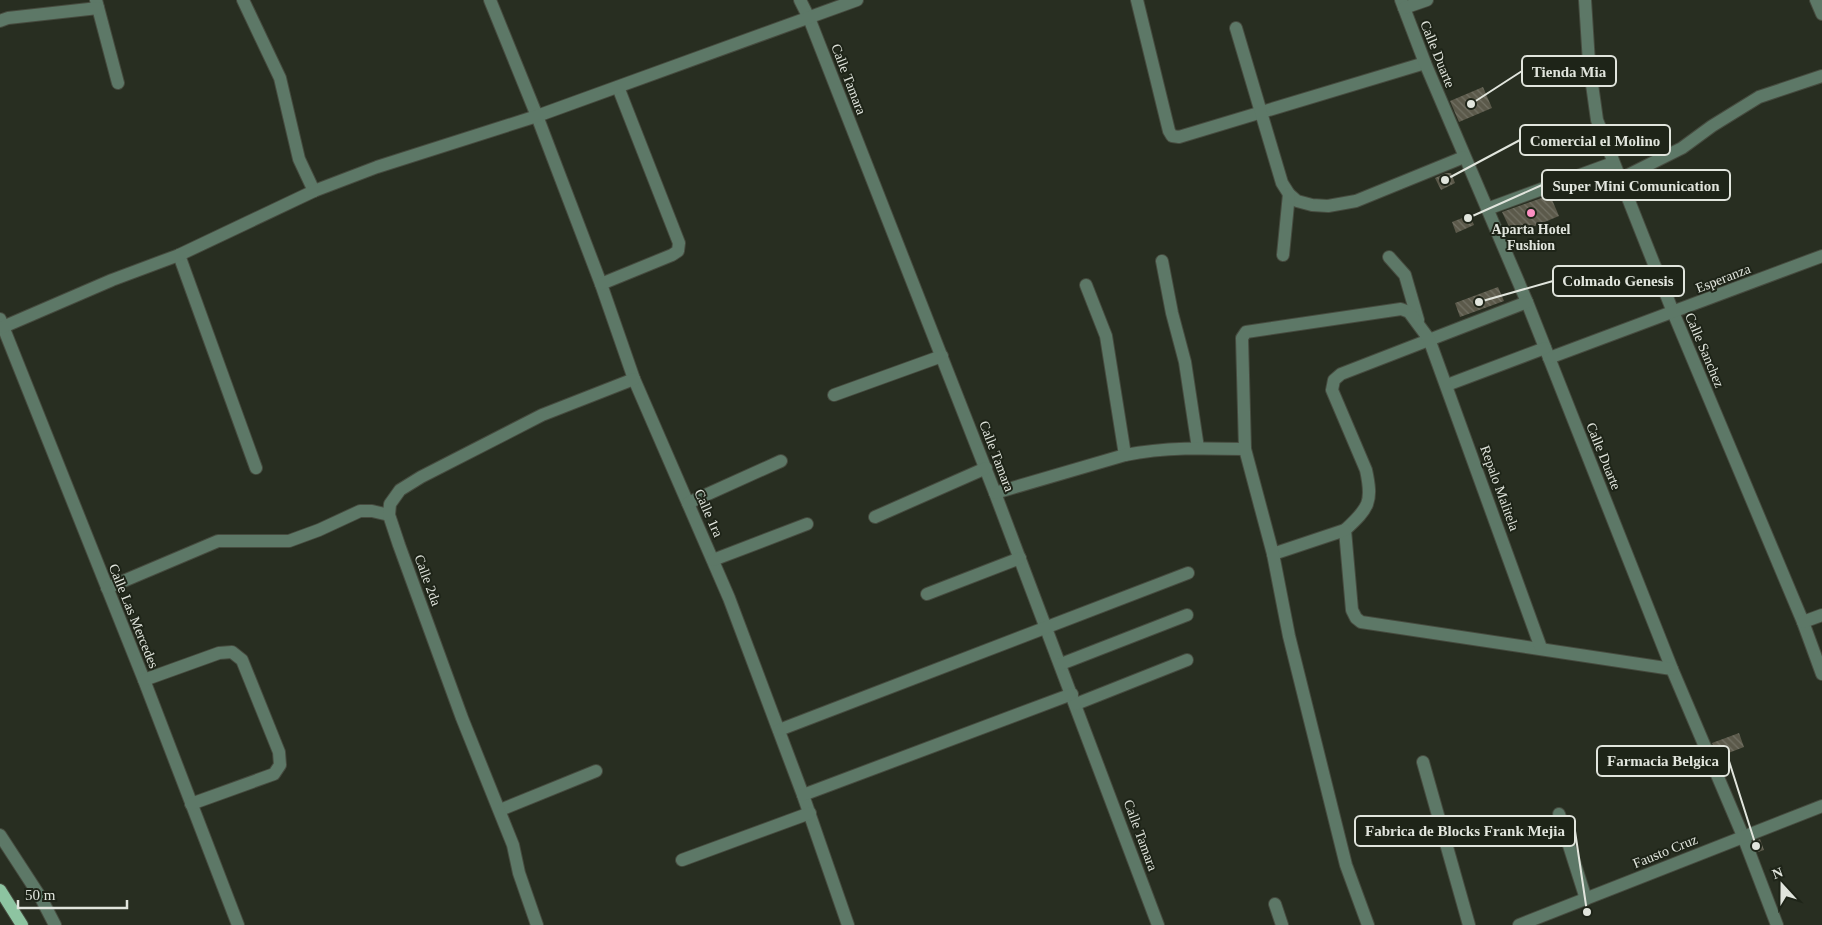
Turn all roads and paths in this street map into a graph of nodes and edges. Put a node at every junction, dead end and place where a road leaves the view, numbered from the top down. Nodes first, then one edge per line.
1 (243, 0) edge
2 (490, 0) edge
3 (800, 0) edge
4 (857, 0) edge
5 (1137, 0) edge
6 (1427, 0) edge
7 (1584, 0) edge
8 (1816, 0) edge
9 (97, 4) edge
10 (1402, 4) edge
11 (1822, 14) edge
12 (809, 18) junction
13 (0, 21) edge
14 (1236, 28) dead end
15 (1425, 63) junction
16 (1822, 76) edge
17 (118, 83) dead end
18 (618, 87) junction
19 (1260, 111) junction
20 (537, 116) junction
21 (1464, 157) junction
22 (1613, 163) junction
23 (1620, 179) junction
24 (314, 191) junction
25 (1289, 194) junction
26 (1487, 210) junction
27 (179, 255) junction
28 (1283, 255) dead end
29 (1822, 256) edge
30 (1389, 257) dead end
31 (1162, 261) dead end
32 (601, 284) junction
33 (1086, 285) dead end
34 (1527, 302) junction
35 (1673, 312) junction
36 (2, 323) edge
37 (1419, 325) junction
38 (1430, 339) junction
39 (1547, 353) junction
40 (942, 356) junction
41 (634, 379) junction
42 (1447, 385) junction
43 (834, 395) dead end
44 (1198, 448) junction
45 (1245, 449) junction
46 (1125, 455) junction
47 (781, 461) dead end
48 (256, 468) dead end
49 (986, 468) junction
50 (995, 493) junction
51 (688, 503) junction
52 (389, 515) junction
53 (875, 517) dead end
54 (807, 524) dead end
55 (1345, 530) junction
56 (1272, 554) junction
57 (1020, 558) junction
58 (713, 560) junction
59 (1188, 574) dead end
60 (107, 588) junction
61 (927, 594) dead end
62 (1187, 615) dead end
63 (1822, 615) edge
64 (1803, 622) junction
65 (1047, 627) junction
66 (1541, 648) junction
67 (1186, 660) dead end
68 (1061, 664) junction
69 (1672, 669) junction
70 (1822, 674) edge
71 (144, 680) junction
72 (1074, 699) junction
73 (779, 730) junction
74 (1423, 762) dead end
75 (596, 771) dead end
76 (803, 795) junction
77 (191, 804) junction
78 (1822, 806) edge
79 (500, 810) junction
80 (810, 814) junction
81 (1558, 814) dead end
82 (0, 835) edge
83 (1743, 836) junction
84 (682, 860) dead end
85 (0, 890) edge
86 (1586, 899) junction
87 (1275, 904) dead end
88 (22, 925) edge
89 (55, 925) edge
90 (238, 925) edge
91 (537, 925) edge
92 (848, 925) edge
93 (1158, 925) edge
94 (1282, 925) edge
95 (1368, 925) edge
96 (1469, 925) edge
97 (1519, 925) edge
98 (1778, 925) edge

1 - 24 street
2 - 20 street, Calle 1ra
3 - 12 street, Calle Tamara
4 - 12 street
5 - 19 street
6 - 10 street
7 - 22 street, Calle Sanchez
8 - 11 street
9 - 13 street
9 - 17 street
10 - 15 street, Calle Duarte
12 - 18 street
12 - 40 street, Calle Tamara
14 - 19 street
15 - 19 street
15 - 21 street, Calle Duarte
16 - 23 street
18 - 20 street
18 - 32 street
19 - 25 street
20 - 24 street
20 - 32 street, Calle 1ra
21 - 25 street
21 - 26 street, Calle Duarte
22 - 23 street, Calle Sanchez
22 - 26 street
23 - 35 street, Calle Sanchez
24 - 27 street
25 - 28 street
26 - 34 street, Calle Duarte
27 - 36 street
27 - 48 street
29 - 35 street, Esperanza
30 - 37 street
31 - 44 street
32 - 41 street, Calle 1ra
33 - 46 street
34 - 38 street
34 - 39 street, Calle Duarte
35 - 39 street, Esperanza
35 - 64 street, Calle Sanchez
36 - 60 street, Calle Las Mercedes
37 - 38 street, Repalo Malitela
37 - 45 street
38 - 42 street, Repalo Malitela
38 - 55 street
39 - 42 street, Esperanza
39 - 69 street, Calle Duarte
40 - 43 street
40 - 49 street, Calle Tamara
41 - 51 street, Calle 1ra
41 - 52 street
42 - 66 street, Repalo Malitela
44 - 45 street
44 - 46 street
45 - 56 street
46 - 50 street
47 - 51 street
49 - 50 street, Calle Tamara
49 - 53 street
50 - 57 street, Calle Tamara
51 - 58 street, Calle 1ra
52 - 60 street
52 - 79 street, Calle 2da
54 - 58 street
55 - 56 street
55 - 66 street
56 - 95 street
57 - 61 street
57 - 65 street, Calle Tamara
58 - 73 street, Calle 1ra
59 - 65 street
60 - 71 street, Calle Las Mercedes
62 - 68 street
63 - 64 street
64 - 70 street, Calle Sanchez
65 - 68 street, Calle Tamara
65 - 73 street
66 - 69 street
67 - 72 street
68 - 72 street, Calle Tamara
69 - 83 street, Calle Duarte
71 - 77 street, Calle Las Mercedes
71 - 77 street
72 - 76 street
72 - 93 street, Calle Tamara
73 - 76 street, Calle 1ra
74 - 96 street
75 - 79 street
76 - 80 street, Calle 1ra
77 - 90 street, Calle Las Mercedes
78 - 83 street, Fausto Cruz
79 - 91 street, Calle 2da
80 - 84 street
80 - 92 street, Calle 1ra
81 - 86 street
82 - 89 street
83 - 86 street, Fausto Cruz
83 - 98 street, Calle Duarte
85 - 88 main road
86 - 97 street, Fausto Cruz
87 - 94 street

